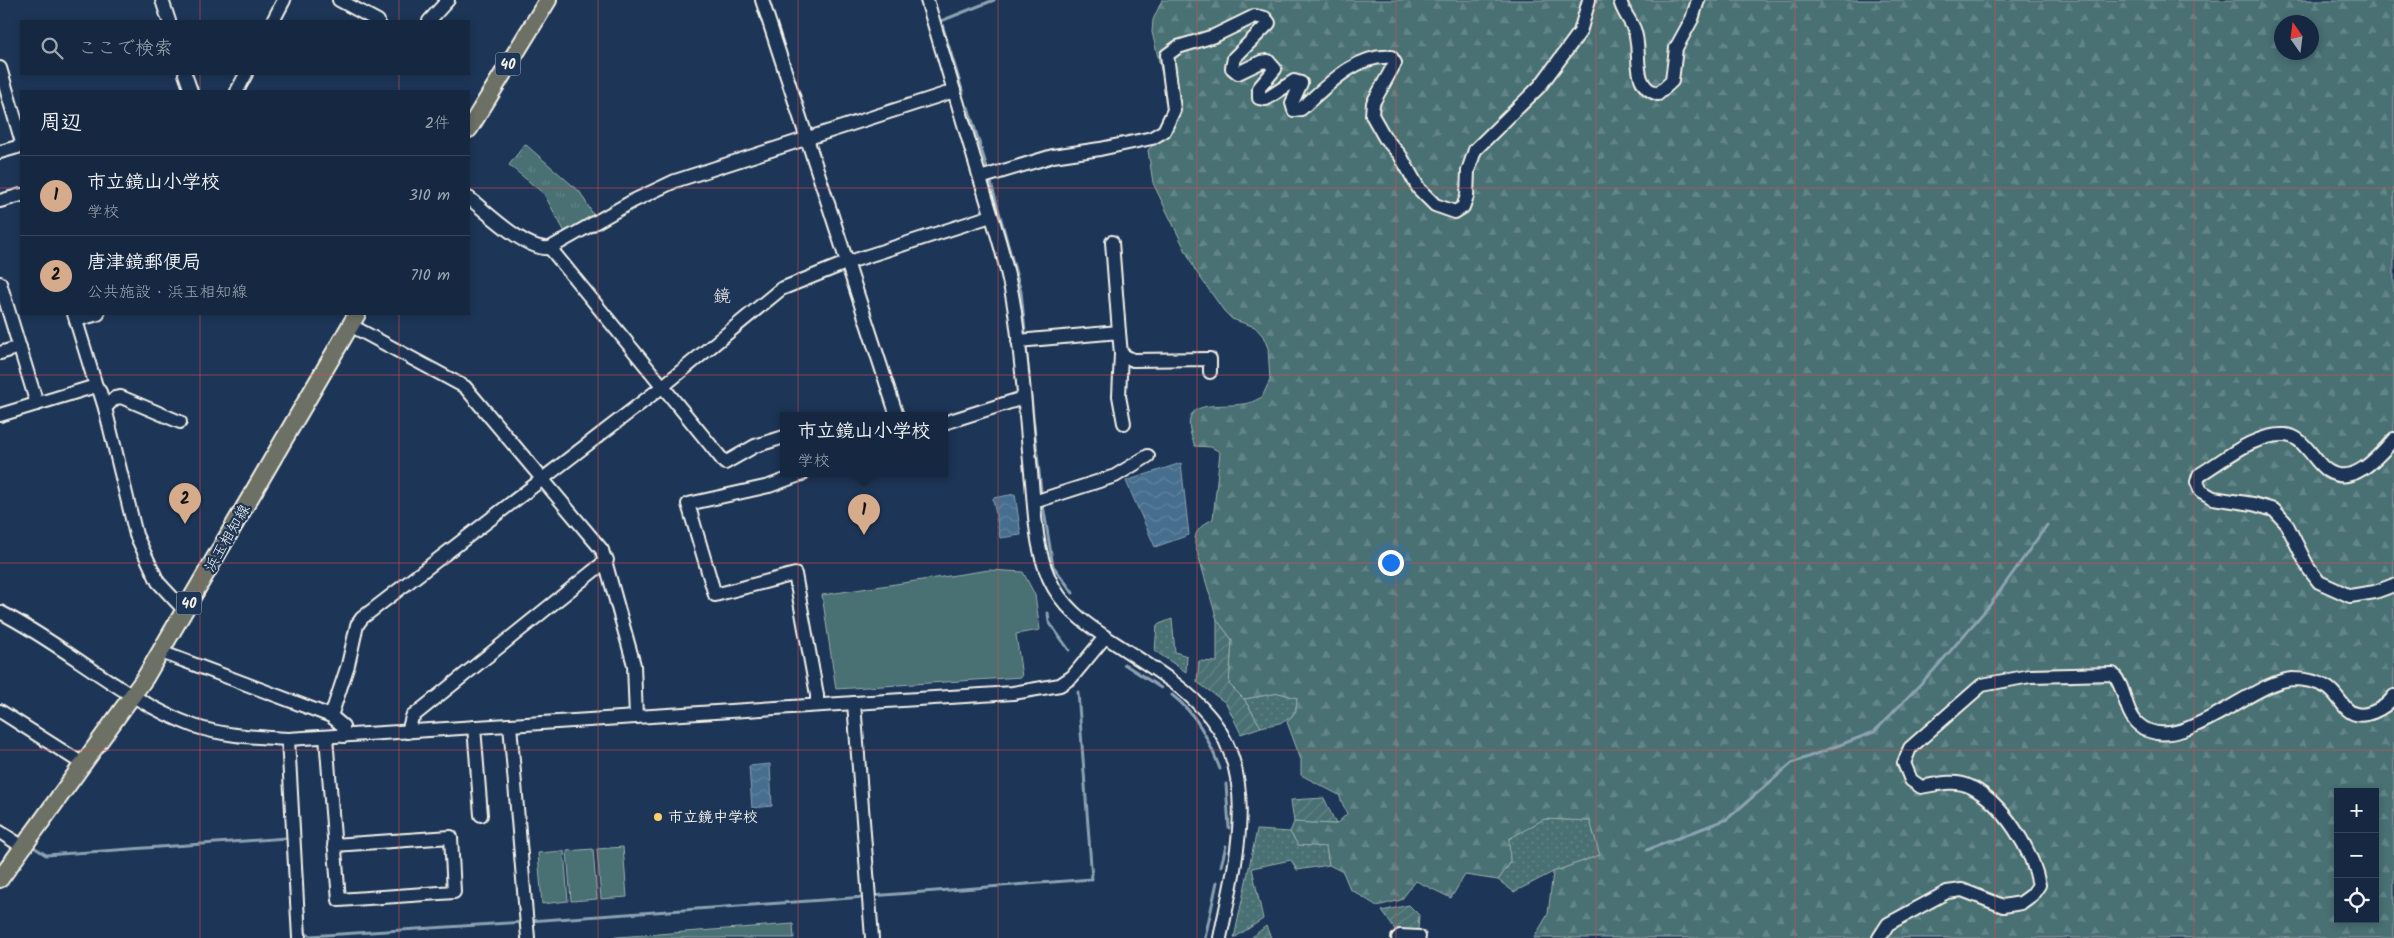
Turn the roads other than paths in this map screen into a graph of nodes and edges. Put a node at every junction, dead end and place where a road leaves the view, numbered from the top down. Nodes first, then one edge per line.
1 (162, 0) edge
2 (284, 0) edge
3 (339, 0) edge
4 (448, 0) edge
5 (548, 0) edge
6 (762, 0) edge
7 (927, 0) edge
8 (1589, 0) edge
9 (1620, 0) edge
10 (1698, 0) edge
11 (169, 20) edge
12 (274, 20) edge
13 (376, 20) edge
14 (430, 20) edge
15 (0, 68) edge
16 (185, 75) edge
17 (245, 75) edge
18 (191, 90) edge
19 (238, 90) edge
20 (954, 91) junction
21 (470, 127) edge
22 (20, 136) edge
23 (805, 138) junction
24 (20, 146) edge
25 (0, 152) edge
26 (980, 178) junction
27 (20, 195) edge
28 (470, 199) edge
29 (0, 201) edge
30 (992, 216) junction
31 (1112, 242) dead end
32 (550, 248) junction
33 (846, 263) junction
34 (0, 283) edge
35 (3, 303) edge
36 (90, 315) edge
37 (75, 317) edge
38 (353, 319) edge
39 (1119, 332) junction
40 (1018, 340) junction
41 (20, 347) junction
42 (0, 353) edge
43 (1121, 354) junction
44 (1210, 372) dead end
45 (96, 386) junction
46 (662, 387) junction
47 (1023, 398) junction
48 (38, 404) junction
49 (105, 408) junction
50 (896, 412) edge
51 (0, 415) edge
52 (180, 422) dead end
53 (948, 422) edge
54 (1124, 422) dead end
55 (780, 438) edge
56 (2394, 439) edge
57 (1148, 456) dead end
58 (794, 477) edge
59 (544, 479) junction
60 (1034, 502) junction
61 (607, 560) junction
62 (2394, 584) edge
63 (185, 611) junction
64 (0, 612) edge
65 (1104, 638) junction
66 (161, 652) junction
67 (133, 696) junction
68 (2394, 696) edge
69 (854, 703) junction
70 (817, 705) junction
71 (0, 711) edge
72 (331, 716) junction
73 (636, 717) junction
74 (510, 725) junction
75 (474, 728) junction
76 (408, 732) junction
77 (344, 736) junction
78 (326, 737) junction
79 (288, 739) junction
80 (83, 764) junction
81 (481, 815) dead end
82 (0, 832) edge
83 (334, 845) junction
84 (23, 847) junction
85 (0, 878) edge
86 (527, 927) edge
87 (1419, 937) edge
88 (299, 938) edge
89 (872, 938) edge
90 (1220, 938) edge
91 (1398, 938) edge
92 (1879, 938) edge

1 - 11 street
2 - 12 street
3 - 13 street
4 - 14 street
5 - 21 main road, 40
6 - 23 street
7 - 20 street
8 - 26 street
9 - 10 street
15 - 22 street
16 - 18 street
17 - 19 street
20 - 23 street
20 - 26 street
23 - 32 street
23 - 33 street
24 - 25 street
26 - 30 street
27 - 29 street
28 - 32 street
30 - 33 street
30 - 40 street
31 - 39 street
32 - 46 street
33 - 46 street
33 - 50 street
34 - 35 street
35 - 41 street
36 - 37 street
37 - 45 street
38 - 59 street
38 - 63 main road, 浜玉相知線 / 40
39 - 40 street
39 - 43 street
40 - 47 street
41 - 42 street
41 - 48 street
43 - 44 street
43 - 54 street
45 - 48 street
45 - 49 street
46 - 55 street
46 - 59 street
47 - 53 street
47 - 60 street
48 - 51 street
49 - 52 street
49 - 63 street
56 - 62 street
57 - 60 street
58 - 70 street
59 - 61 street
59 - 72 street
60 - 65 street
61 - 73 street
61 - 76 street
63 - 66 main road, 浜玉相知線 / 40
64 - 67 street
65 - 69 street
65 - 90 street
66 - 67 main road, 浜玉相知線 / 40
66 - 72 street
67 - 79 street
67 - 80 main road, 浜玉相知線 / 40
68 - 92 street
69 - 70 street
69 - 89 street
70 - 73 street
71 - 80 street
72 - 77 street
73 - 74 street
74 - 75 street
74 - 86 street
75 - 76 street
75 - 81 street
76 - 77 street
77 - 78 street
78 - 79 street
78 - 83 street
79 - 88 street
80 - 84 main road, 浜玉相知線 / 40
82 - 84 street
83 - 83 street
84 - 85 main road, 浜玉相知線 / 40
87 - 91 street

